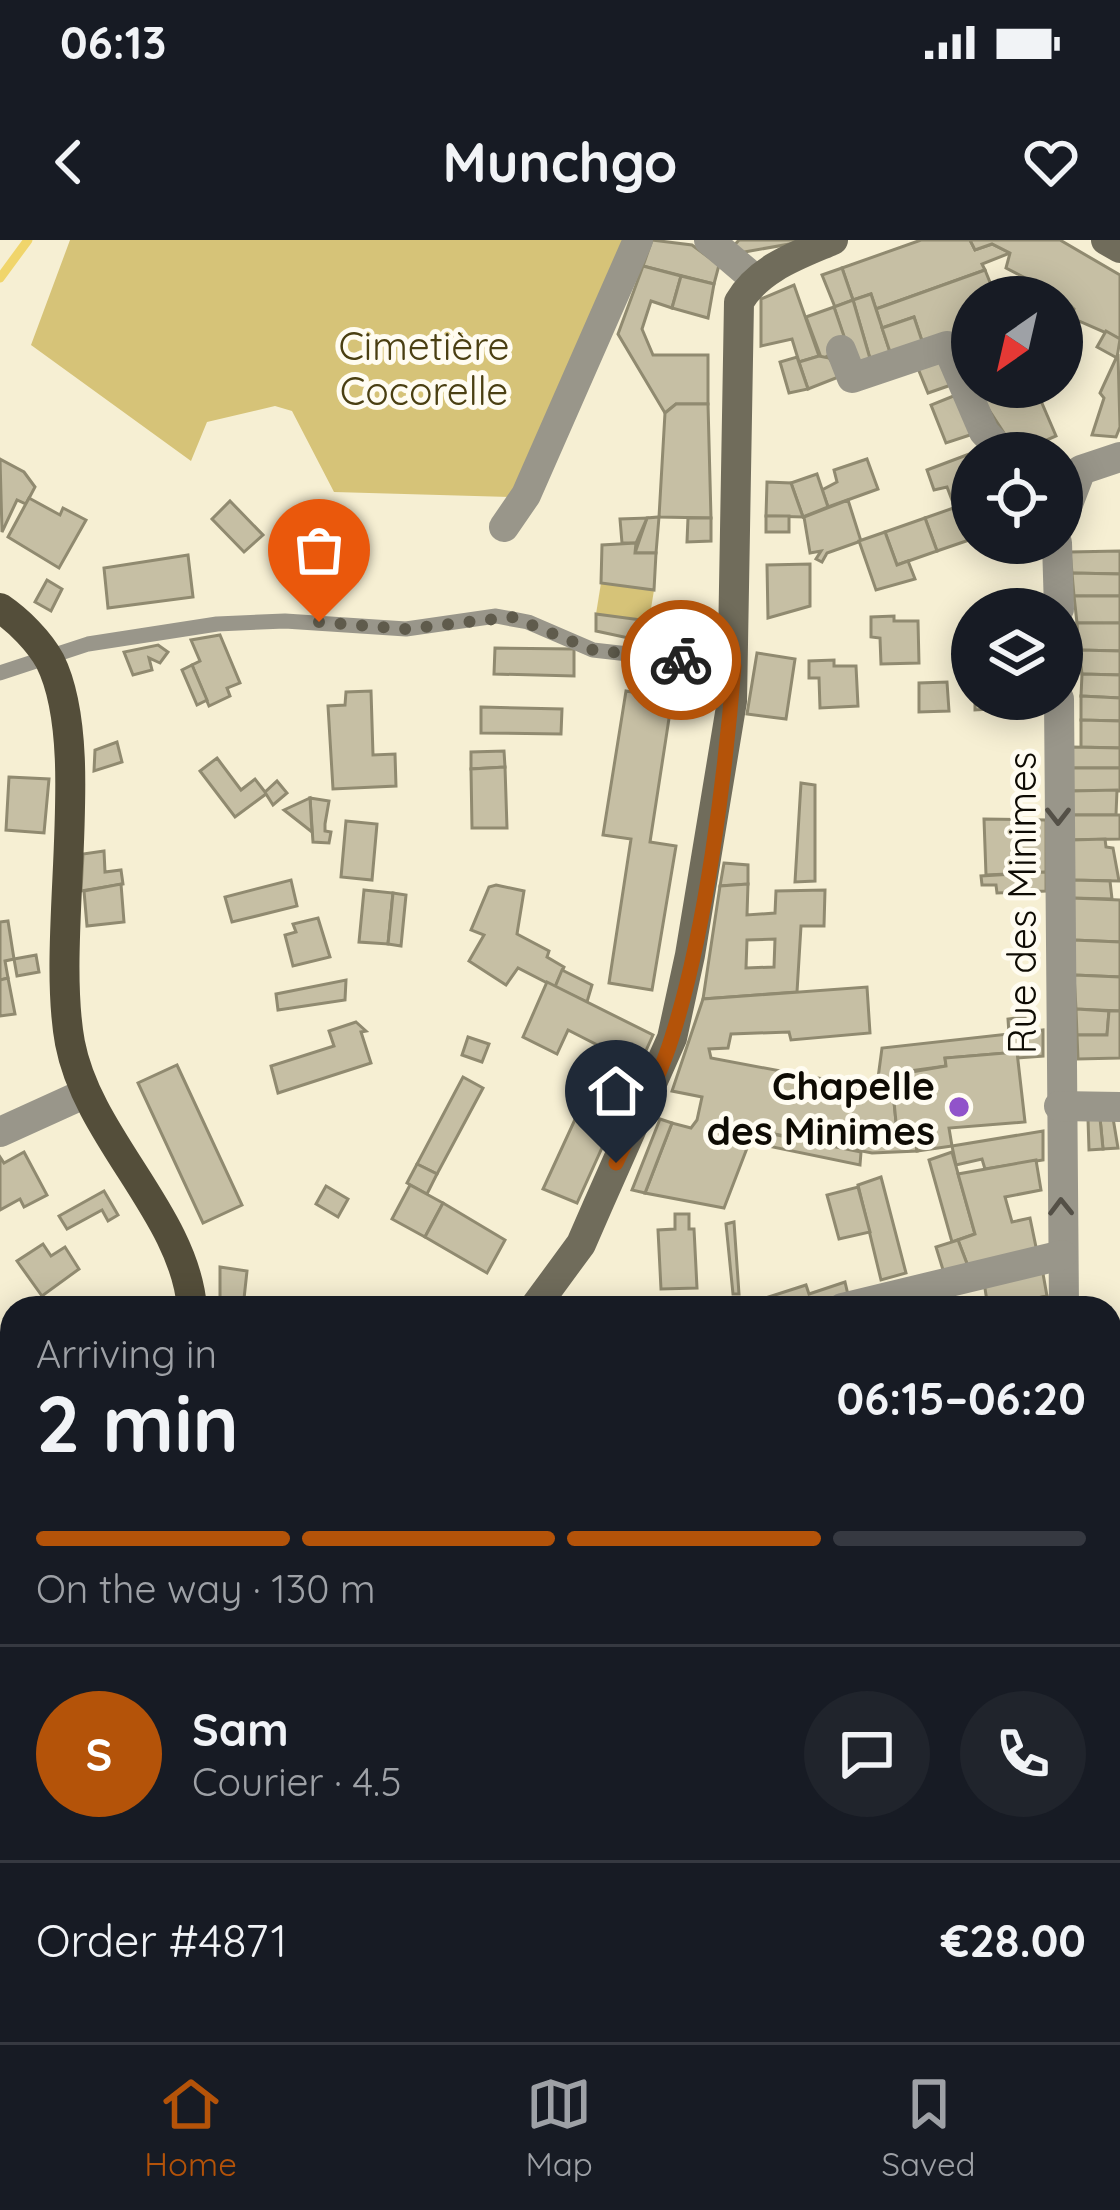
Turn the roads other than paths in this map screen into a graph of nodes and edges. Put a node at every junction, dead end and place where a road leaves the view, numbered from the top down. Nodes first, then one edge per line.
1 (638, 240) edge
2 (710, 240) edge
3 (833, 240) edge
4 (1106, 240) edge
5 (1120, 248) edge
6 (768, 272) junction
7 (842, 350) dead end
8 (984, 432) edge
9 (1117, 452) edge
10 (1083, 465) edge
11 (504, 526) dead end
12 (0, 608) edge
13 (40, 662) junction
14 (734, 666) junction
15 (0, 673) edge
16 (1059, 720) edge
17 (86, 1093) junction
18 (1059, 1106) junction
19 (1120, 1107) edge
20 (0, 1132) edge
21 (1062, 1255) junction
22 (189, 1296) edge
23 (543, 1296) edge
24 (892, 1296) edge
25 (1064, 1296) edge

1 - 11 street
2 - 6 street
3 - 6 street
4 - 5 street
6 - 14 street
7 - 8 street
9 - 10 street
12 - 13 main road
13 - 14 lane
13 - 15 lane
13 - 17 main road
14 - 23 street
16 -> 18 street, Rue des Minimes
17 - 20 street
17 - 22 main road
18 - 19 street
21 -> 18 street, Rue des Minimes
21 - 24 street
21 - 25 street, Rue des Minimes

